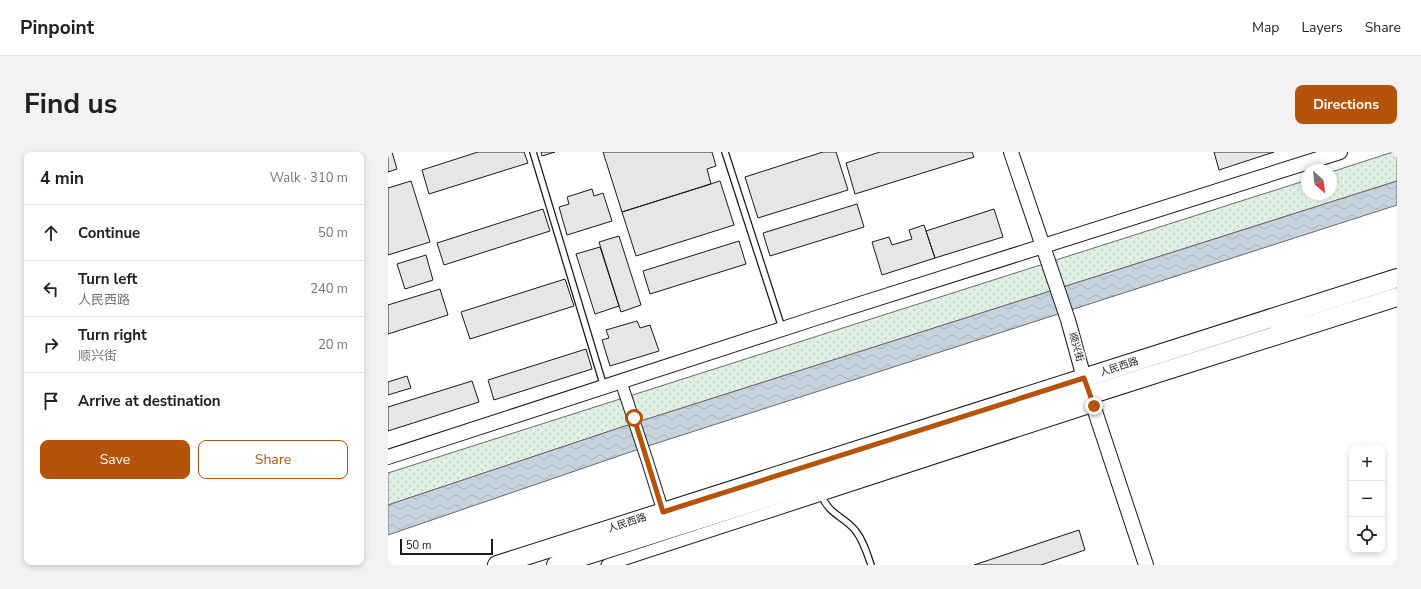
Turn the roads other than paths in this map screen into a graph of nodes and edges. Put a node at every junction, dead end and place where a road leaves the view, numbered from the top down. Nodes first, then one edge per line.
1 (533, 152) edge
2 (725, 152) edge
3 (1011, 152) edge
4 (1340, 152) edge
5 (1043, 245) junction
6 (1397, 278) edge
7 (1397, 297) edge
8 (782, 329) junction
9 (1084, 378) junction
10 (621, 382) junction
11 (604, 387) junction
12 (1092, 401) junction
13 (388, 457) edge
14 (819, 488) junction
15 (663, 512) junction
16 (497, 565) edge
17 (556, 565) edge
18 (607, 565) edge
19 (871, 565) edge
20 (1146, 565) edge

1 - 11 lane
2 - 8 lane
3 - 5 street, 顺兴街
4 - 5 street
5 - 8 street
5 - 9 street, 顺兴街
6 - 9 main road, 人民西路
7 - 12 main road, 人民西路
8 - 10 street
9 - 12 street, 顺兴街
9 - 15 main road, 人民西路
10 - 11 street
10 - 15 street
11 - 13 street
12 - 14 main road, 人民西路
12 - 20 street, 顺兴街
14 - 17 main road, 人民西路
14 - 18 street
14 - 19 lane
15 - 16 main road, 人民西路

